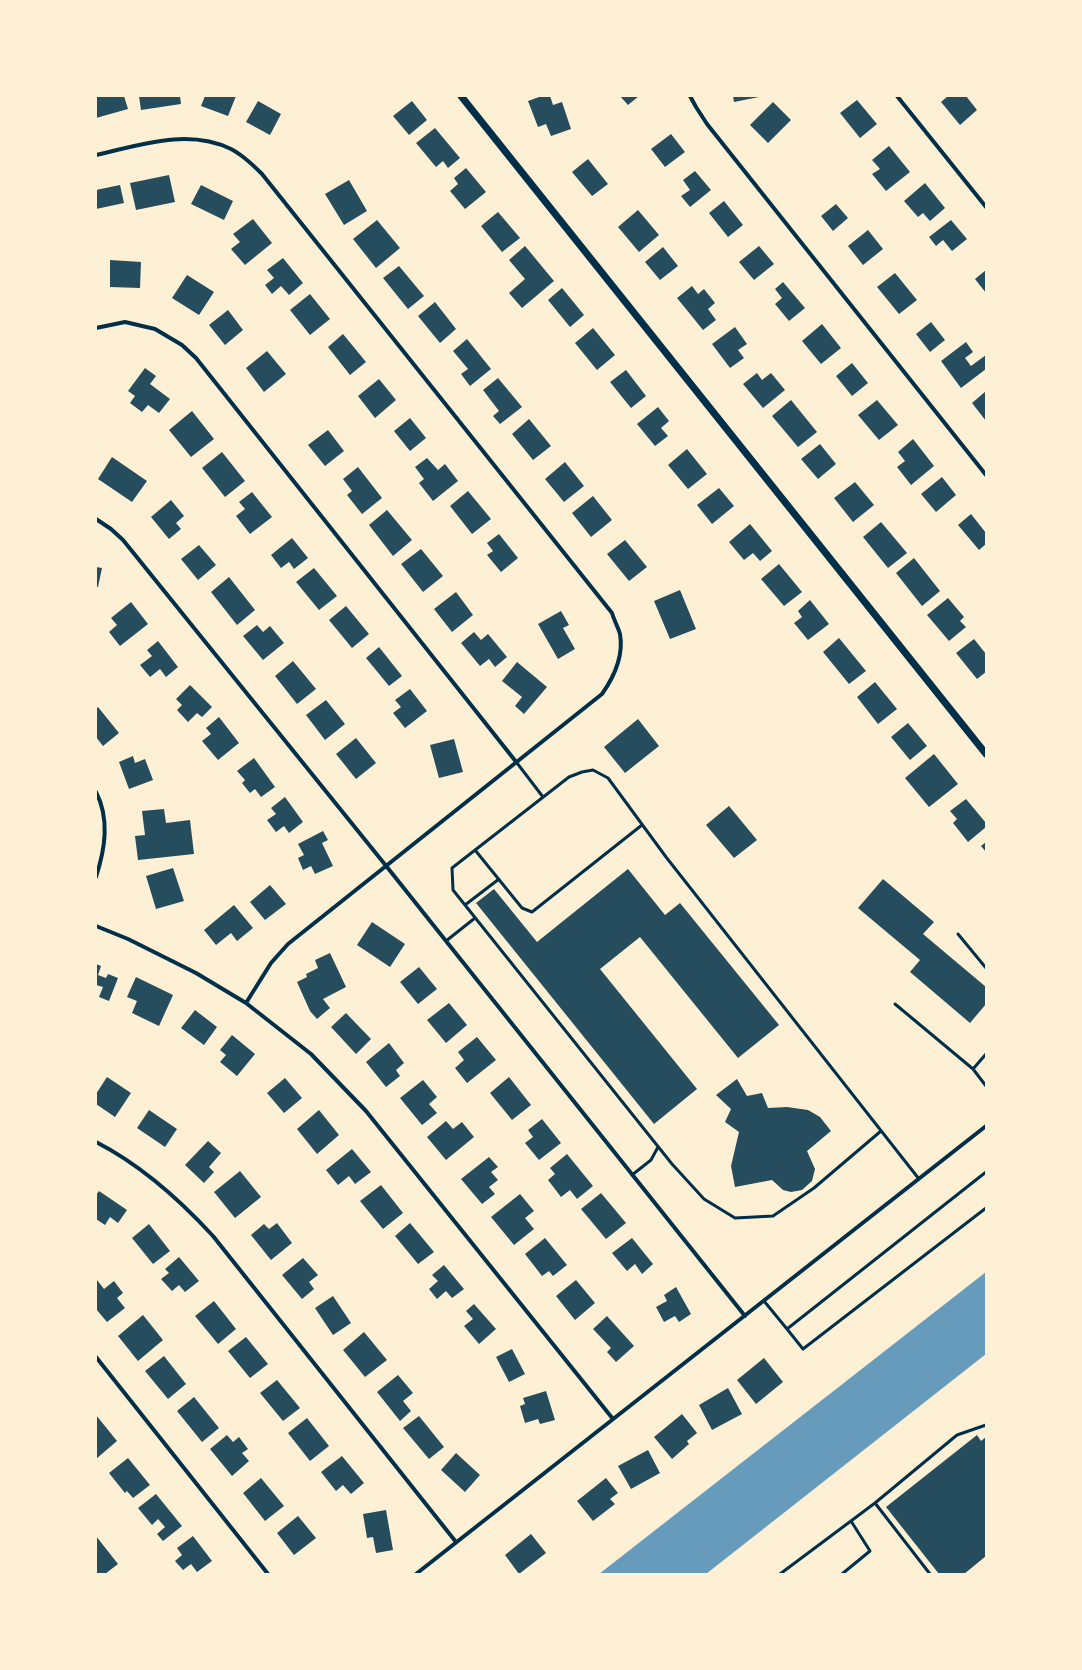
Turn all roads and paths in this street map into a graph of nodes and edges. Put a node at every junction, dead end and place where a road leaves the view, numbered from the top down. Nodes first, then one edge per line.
1 (461, 96) edge
2 (690, 96) edge
3 (898, 96) edge
4 (96, 155) edge
5 (986, 207) edge
6 (96, 328) edge
7 (986, 475) edge
8 (96, 519) edge
9 (986, 754) edge
10 (517, 763) junction
11 (96, 792) edge
12 (543, 797) junction
13 (642, 825) junction
14 (475, 850) junction
15 (387, 867) junction
16 (96, 877) edge
17 (499, 880) junction
18 (465, 905) junction
19 (475, 918) junction
20 (96, 926) edge
21 (958, 934) dead end
22 (446, 941) junction
23 (986, 968) edge
24 (246, 1003) junction
25 (895, 1004) dead end
26 (986, 1054) edge
27 (973, 1069) junction
28 (986, 1086) edge
29 (986, 1126) edge
30 (881, 1131) junction
31 (96, 1142) edge
32 (658, 1147) junction
33 (986, 1172) edge
34 (632, 1174) junction
35 (919, 1179) junction
36 (986, 1208) edge
37 (764, 1300) junction
38 (745, 1316) junction
39 (787, 1329) junction
40 (96, 1357) edge
41 (613, 1419) junction
42 (986, 1425) edge
43 (875, 1503) junction
44 (851, 1521) junction
45 (456, 1542) junction
46 (268, 1574) edge
47 (416, 1574) edge
48 (780, 1574) edge
49 (842, 1574) edge
50 (930, 1574) edge

1 - 9 street
2 - 7 street
3 - 5 street
4 - 10 street
6 - 10 street
8 - 15 street
10 - 12 lane
10 - 15 street
11 - 16 street
12 - 13 lane
12 - 14 lane
13 - 17 lane
13 - 30 lane
14 - 17 lane
14 - 18 lane
15 - 22 street
15 - 24 street
17 - 18 lane
18 - 19 lane
19 - 22 lane
19 - 32 lane
20 - 24 street
21 - 23 lane
22 - 34 street
24 - 41 street
25 - 27 lane
26 - 27 lane
27 - 28 lane
29 - 35 street
30 - 32 lane
30 - 35 lane
31 - 45 street
32 - 34 lane
33 - 39 lane
34 - 38 street
35 - 37 street
36 - 39 lane
37 - 38 street
37 - 39 lane
38 - 41 street
40 - 46 street
41 - 45 street
42 - 43 lane
43 - 44 lane
43 - 50 lane
44 - 48 lane
44 - 49 lane
45 - 47 street

